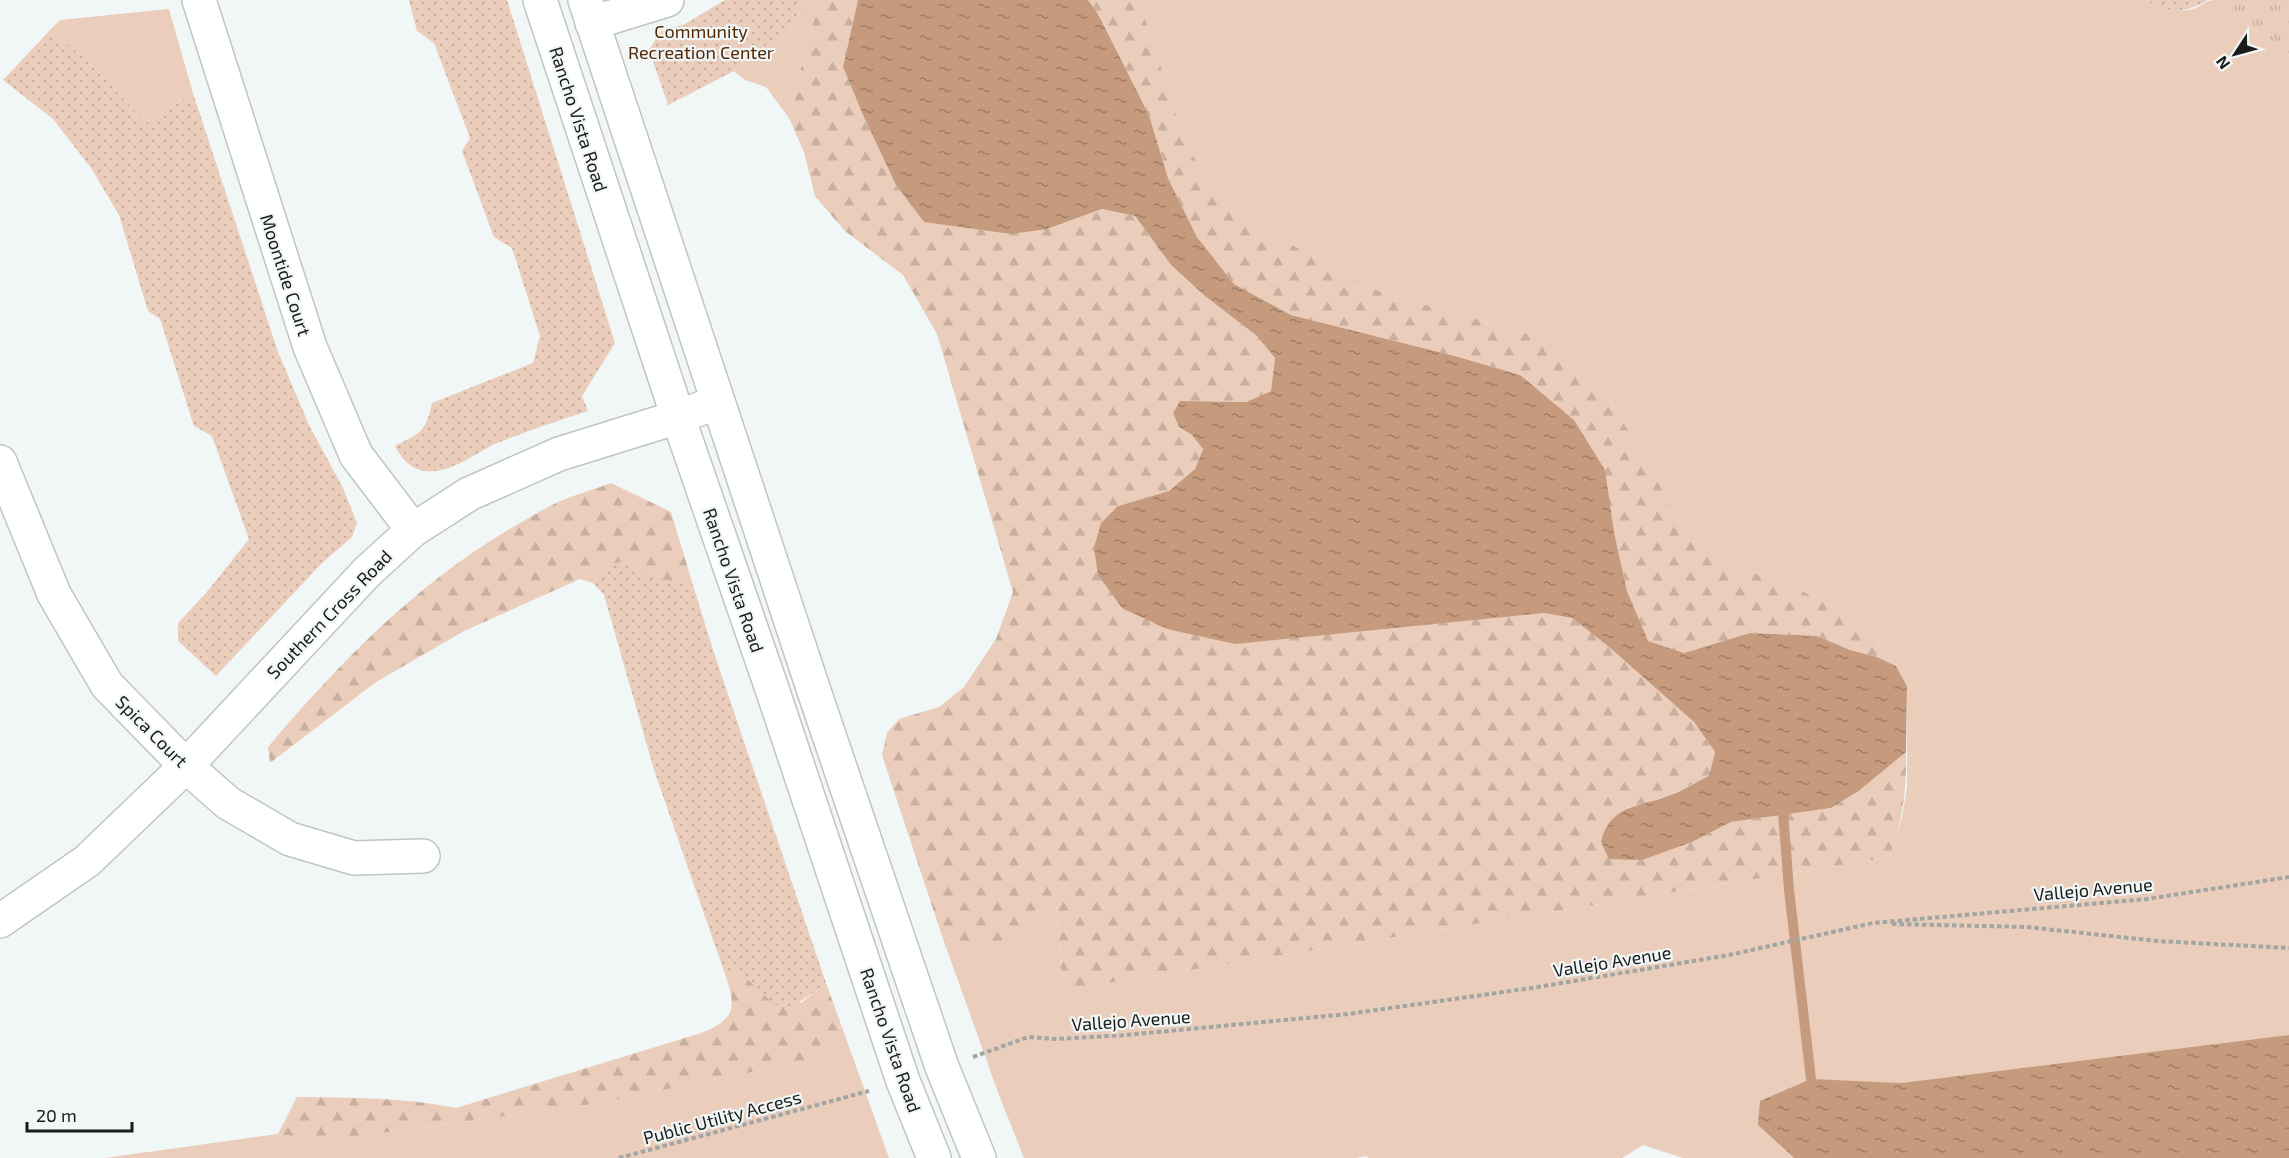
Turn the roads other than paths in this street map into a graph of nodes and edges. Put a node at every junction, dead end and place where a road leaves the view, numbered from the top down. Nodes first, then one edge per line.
1 (200, 0) edge
2 (540, 0) edge
3 (667, 0) edge
4 (589, 11) edge
5 (718, 402) junction
6 (678, 417) junction
7 (0, 462) edge
8 (413, 531) junction
9 (186, 766) junction
10 (423, 856) dead end
11 (0, 921) edge
12 (934, 1158) edge
13 (978, 1158) edge

1 - 8 main road, Moontide Court
2 - 6 main road, Rancho Vista Road
3 - 4 main road
4 - 5 main road
5 - 6 main road, Southern Cross Road
5 - 13 main road
6 - 8 main road, Southern Cross Road
6 - 12 main road, Rancho Vista Road
7 - 9 main road, Spica Court
8 - 9 main road, Southern Cross Road
9 - 10 main road, Spica Court
9 - 11 main road, Southern Cross Road

